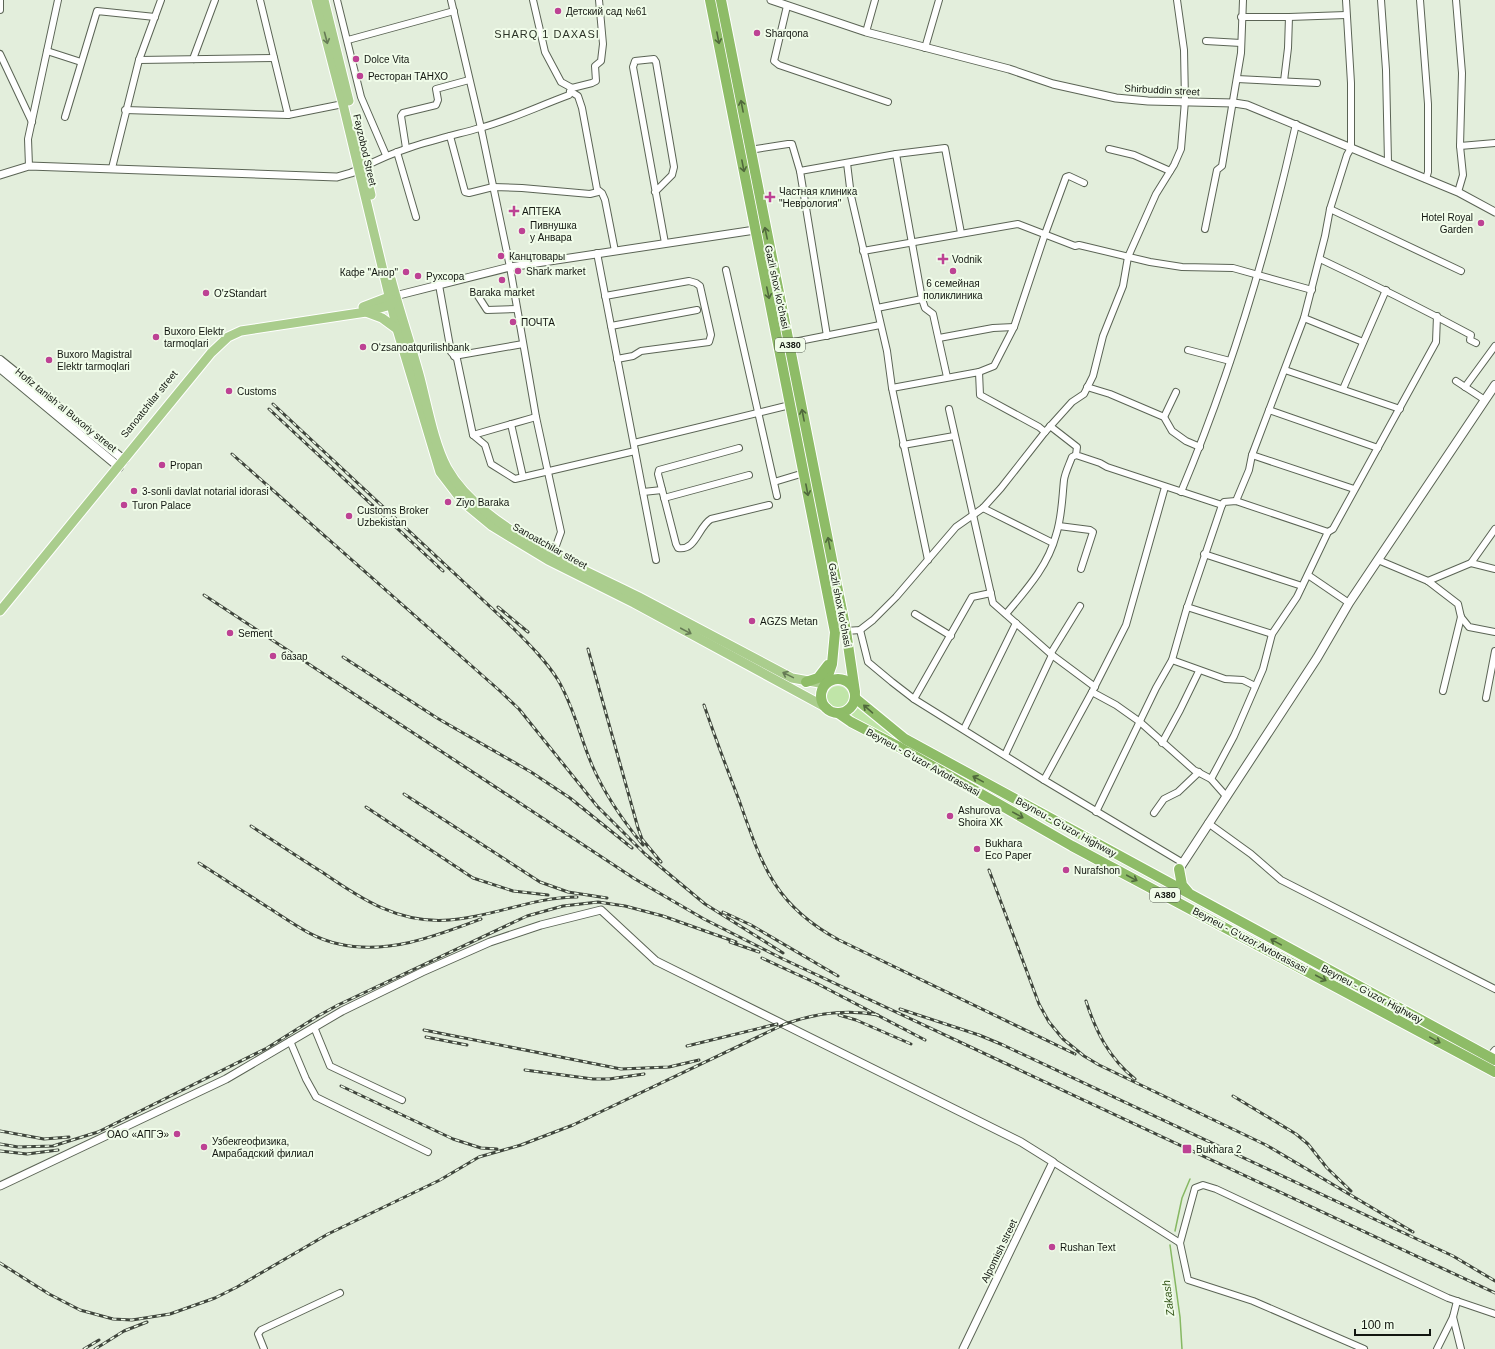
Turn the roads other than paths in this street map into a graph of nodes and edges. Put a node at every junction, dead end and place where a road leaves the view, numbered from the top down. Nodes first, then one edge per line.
1 (0, 0) edge
2 (58, 0) edge
3 (161, 0) edge
4 (215, 0) edge
5 (260, 0) edge
6 (316, 0) edge
7 (324, 0) edge
8 (337, 0) edge
9 (451, 0) edge
10 (533, 0) edge
11 (599, 0) edge
12 (710, 0) edge
13 (721, 0) edge
14 (771, 0) edge
15 (875, 0) edge
16 (939, 0) edge
17 (1177, 0) edge
18 (1243, 0) edge
19 (1346, 0) edge
20 (1381, 0) edge
21 (1420, 0) edge
22 (1456, 0) edge
23 (788, 6) junction
24 (0, 10) edge
25 (454, 11) junction
26 (1346, 15) junction
27 (155, 17) junction
28 (1241, 17) junction
29 (1289, 17) junction
30 (866, 32) junction
31 (348, 40) junction
32 (1206, 41) dead end
33 (1241, 43) junction
34 (925, 48) junction
35 (47, 51) junction
36 (0, 54) edge
37 (274, 58) junction
38 (193, 59) junction
39 (139, 60) junction
40 (81, 62) junction
41 (1238, 79) junction
42 (469, 80) junction
43 (1284, 81) junction
44 (1317, 83) dead end
45 (571, 89) junction
46 (1185, 101) junction
47 (888, 102) dead end
48 (1234, 103) junction
49 (343, 104) junction
50 (125, 110) junction
51 (288, 115) junction
52 (65, 117) dead end
53 (32, 122) junction
54 (1296, 124) junction
55 (481, 128) junction
56 (450, 136) junction
57 (1495, 144) edge
58 (1460, 146) junction
59 (406, 148) junction
60 (1351, 148) junction
61 (756, 149) dead end
62 (1109, 149) dead end
63 (397, 152) junction
64 (896, 154) junction
65 (386, 155) junction
66 (1388, 162) junction
67 (847, 163) junction
68 (29, 166) junction
69 (112, 168) junction
70 (361, 168) junction
71 (800, 171) junction
72 (1170, 171) junction
73 (0, 175) edge
74 (1426, 179) junction
75 (1084, 183) dead end
76 (493, 187) junction
77 (598, 192) junction
78 (655, 192) junction
79 (1458, 192) junction
80 (1330, 209) junction
81 (1495, 212) edge
82 (416, 217) dead end
83 (1205, 229) dead end
84 (755, 230) junction
85 (961, 233) junction
86 (1044, 234) junction
87 (665, 243) junction
88 (911, 243) junction
89 (615, 251) junction
90 (863, 251) junction
91 (597, 253) junction
92 (1128, 257) junction
93 (1320, 259) junction
94 (510, 267) junction
95 (726, 270) dead end
96 (1461, 271) dead end
97 (1257, 275) junction
98 (439, 285) junction
99 (1312, 290) junction
100 (1386, 290) junction
101 (478, 296) dead end
102 (605, 296) junction
103 (392, 299) junction
104 (922, 299) junction
105 (877, 308) junction
106 (378, 309) junction
107 (517, 309) junction
108 (367, 310) junction
109 (697, 310) dead end
110 (394, 316) junction
111 (1437, 316) junction
112 (1304, 318) junction
113 (880, 325) junction
114 (610, 326) junction
115 (406, 327) junction
116 (1014, 327) junction
117 (397, 329) junction
118 (827, 336) junction
119 (939, 338) junction
120 (1363, 342) junction
121 (789, 343) junction
122 (1476, 343) dead end
123 (523, 344) junction
124 (1495, 346) edge
125 (1188, 350) dead end
126 (454, 356) junction
127 (617, 358) junction
128 (0, 360) edge
129 (1230, 361) junction
130 (0, 368) edge
131 (1285, 370) junction
132 (979, 372) junction
133 (947, 377) junction
134 (1456, 381) dead end
135 (1495, 385) edge
136 (1087, 387) junction
137 (1465, 387) junction
138 (892, 388) junction
139 (1343, 389) junction
140 (1176, 392) dead end
141 (1485, 400) junction
142 (790, 405) junction
143 (948, 408) dead end
144 (1400, 409) junction
145 (1269, 410) junction
146 (758, 414) junction
147 (536, 417) junction
148 (1164, 417) junction
149 (511, 424) junction
150 (1050, 426) junction
151 (1045, 432) junction
152 (473, 435) junction
153 (954, 436) junction
154 (634, 443) junction
155 (903, 445) junction
156 (1200, 447) junction
157 (739, 448) dead end
158 (1378, 448) junction
159 (635, 451) junction
160 (1076, 455) junction
161 (1252, 455) junction
162 (119, 462) junction
163 (549, 471) junction
164 (804, 473) junction
165 (749, 475) dead end
166 (523, 478) junction
167 (774, 482) junction
168 (1165, 487) junction
169 (1354, 489) junction
170 (662, 490) junction
171 (643, 492) junction
172 (1181, 492) junction
173 (778, 496) dead end
174 (664, 498) junction
175 (1236, 501) junction
176 (769, 505) dead end
177 (1222, 505) junction
178 (983, 508) junction
179 (972, 516) junction
180 (1059, 526) junction
181 (1495, 529) edge
182 (1328, 532) junction
183 (1053, 543) junction
184 (552, 554) junction
185 (1204, 554) junction
186 (656, 560) dead end
187 (928, 560) junction
188 (1378, 560) junction
189 (1471, 563) junction
190 (1081, 569) dead end
191 (1495, 569) edge
192 (1308, 575) junction
193 (1428, 581) junction
194 (1302, 586) junction
195 (990, 593) junction
196 (636, 600) junction
197 (1349, 603) junction
198 (0, 604) edge
199 (1080, 606) dead end
200 (1187, 607) junction
201 (0, 611) edge
202 (915, 614) dead end
203 (1006, 614) junction
204 (1461, 617) junction
205 (1016, 623) junction
206 (860, 630) junction
207 (846, 631) junction
208 (1495, 632) edge
209 (1272, 634) junction
210 (951, 636) junction
211 (1495, 651) edge
212 (1052, 654) junction
213 (833, 657) junction
214 (1172, 660) junction
215 (1199, 671) junction
216 (806, 682) junction
217 (825, 684) junction
218 (1255, 686) junction
219 (1094, 690) junction
220 (1443, 691) dead end
221 (855, 695) junction
222 (1486, 698) dead end
223 (914, 699) junction
224 (827, 708) junction
225 (838, 713) junction
226 (1140, 722) junction
227 (964, 729) junction
228 (1162, 743) junction
229 (942, 750) dead end
230 (929, 752) junction
231 (1005, 755) junction
232 (1198, 772) junction
233 (1211, 779) junction
234 (1044, 780) junction
235 (1226, 796) junction
236 (1096, 812) junction
237 (1154, 813) dead end
238 (1208, 823) junction
239 (1181, 866) junction
240 (1157, 877) junction
241 (1192, 896) junction
242 (1311, 961) junction
243 (1307, 971) junction
244 (1495, 989) edge
245 (314, 1027) junction
246 (290, 1041) junction
247 (1493, 1056) edge
248 (1495, 1072) edge
249 (402, 1100) dead end
250 (428, 1152) dead end
251 (1053, 1162) junction
252 (0, 1186) edge
253 (1180, 1243) junction
254 (340, 1293) dead end
255 (1457, 1301) junction
256 (1495, 1314) edge
257 (1453, 1317) junction
258 (264, 1349) edge
259 (962, 1349) edge
260 (1364, 1349) edge
261 (1437, 1349) edge
262 (1461, 1349) edge

1 - 24 street
2 - 35 street
3 - 27 street
4 - 38 street
5 - 37 street
6 -> 49 main road, Fayzobod Street
7 - 70 main road
8 - 31 street
9 - 25 street
10 - 45 street
11 - 45 street
12 -> 84 highway, Gazli shox ko'chasi / A380
121 -> 13 highway, Gazli shox ko'chasi / A380
14 - 23 street, Shirbuddin street
15 - 30 street
16 - 34 street
17 - 46 street
18 - 28 street
19 - 26 street
20 - 66 street
21 - 74 street
22 - 58 street
23 - 30 street, Shirbuddin street
23 - 47 street
25 - 31 street
25 - 42 street
26 - 29 street
26 - 60 street
27 - 39 street
27 - 40 street
28 - 29 street
28 - 33 street
29 - 43 street
30 - 34 street, Shirbuddin street
31 - 65 street
32 - 33 street
33 - 41 street
34 - 46 street, Shirbuddin street
35 - 40 street
35 - 53 street
36 - 53 street
37 - 38 street
37 - 51 street
38 - 39 street
39 - 50 street
40 - 52 street
41 - 43 street
41 - 48 street
42 - 55 street
42 - 59 street
43 - 44 street
45 - 55 street
45 - 77 street
46 - 48 street, Shirbuddin street
46 - 72 street
48 - 54 street, Shirbuddin street
48 - 83 street
49 - 51 street
49 - 70 main road, Fayzobod Street
50 - 51 street
50 - 69 street
53 - 68 street
54 - 60 street, Shirbuddin street
54 - 97 street
55 - 56 street
55 - 76 street
56 - 59 street
56 - 76 street
57 - 58 street
58 - 79 street
59 - 63 street
60 - 66 street, Shirbuddin street
60 - 80 street
61 - 71 street
62 - 72 street
63 - 65 street
63 - 82 street
64 - 67 street
64 - 85 street
64 - 88 street
65 - 70 street
66 - 74 street, Shirbuddin street
67 - 71 street
67 - 90 street
68 - 69 street
68 - 73 street
69 - 70 street
70 - 103 main road, Fayzobod Street
71 - 118 street
72 - 92 street
74 - 79 street, Shirbuddin street
75 - 86 street
76 - 77 street
76 - 94 street
77 - 89 street
78 - 78 street
78 - 87 street
79 - 81 street, Shirbuddin street
80 - 93 street
80 - 96 street
84 - 87 street
84 -> 142 highway, Gazli shox ko'chasi / A380
85 - 86 street
85 - 88 street
86 - 92 street
86 - 116 street
87 - 89 street
88 - 90 street
88 - 104 street
89 - 91 street
90 - 105 street
91 - 94 street
91 - 102 street
92 - 97 street
92 - 136 street
93 - 99 street
93 - 100 street
94 - 98 street
94 - 107 street
95 - 146 street
97 - 99 street
97 - 129 street
98 - 103 street
98 - 126 street
99 - 112 street
100 - 111 street
100 - 120 street
101 - 107 street
102 - 114 street
102 - 127 street
103 - 106 main road, Sanoatchilar street
103 - 108 main road, Sanoatchilar street
103 - 110 main road, Sanoatchilar street
103 - 115 main road, Sanoatchilar street
104 - 105 street
104 - 119 street
105 - 113 street
106 - 108 main road, Sanoatchilar street
106 - 110 main road
107 - 123 street
108 - 117 main road
108 - 162 main road, Sanoatchilar street
109 - 114 street
110 - 115 main road
110 - 117 main road, Sanoatchilar street
111 - 122 street
111 - 144 street
112 - 120 street
112 - 131 street
113 - 118 street
113 - 138 street
114 - 127 street
115 - 184 main road, Sanoatchilar street
116 - 119 street
116 - 132 street
117 - 196 main road, Sanoatchilar street
118 - 121 street
119 - 133 street
120 - 139 street
207 -> 121 highway, Gazli shox ko'chasi / A380
123 - 126 street
123 - 147 street
124 - 137 street
125 - 129 street
126 - 152 street
127 - 154 street
128 - 162 main road, Hofiz tanish al Buxoriy street
129 - 156 street
130 - 162 main road, Hofiz tanish al Buxoriy street
131 - 139 street
131 - 145 street
132 - 133 street
132 - 151 street
133 - 138 street
134 - 137 street
135 - 141 main road
136 - 148 street
136 - 150 street
137 - 141 street
138 - 155 street
139 - 144 street
140 - 148 street
141 - 188 main road
142 - 146 street
142 - 164 highway, Gazli shox ko'chasi / A380
143 - 153 street
144 - 158 street
145 - 158 street
145 - 161 street
146 - 154 street
146 - 167 street
147 - 149 street
147 - 163 street
148 - 156 street
149 - 152 street
149 - 166 street
150 - 151 street
150 - 160 street
151 - 178 street
152 - 166 street
153 - 155 street
153 - 179 street
154 - 159 street
155 - 187 street
156 - 172 street
157 - 170 street
158 - 169 street
159 - 163 street
159 - 171 street
160 - 168 street
160 - 180 street
161 - 169 street
161 - 175 street
162 - 198 main road, Sanoatchilar street
162 - 201 main road, Sanoatchilar street
163 - 166 street
163 - 184 street
164 - 167 street
164 -> 213 highway, Gazli shox ko'chasi / A380
165 - 174 street
167 - 173 street
168 - 172 street
168 - 219 street
169 - 182 street
170 - 171 street
170 - 174 street
171 - 186 street
172 - 177 street
174 - 176 street
175 - 177 street
175 - 182 street
177 - 185 street
178 - 179 street
178 - 183 street
179 - 187 street
179 - 195 street
180 - 183 street
180 - 190 street
181 - 189 street
182 - 192 street
183 - 203 street
184 - 196 main road, Sanoatchilar street
185 - 194 street
185 - 200 street
187 - 206 street
188 - 193 street
188 - 197 main road
189 - 191 street
189 - 193 street
192 - 194 street
192 - 197 street
193 - 204 street
194 - 209 street
195 - 203 street
195 - 210 street
216 -> 196 main road
196 -> 224 main road, Sanoatchilar street
197 - 235 main road
199 - 212 street
200 - 209 street
200 - 214 street
202 - 210 street
203 - 205 street
204 - 208 street
204 - 220 street
205 - 212 street
205 - 227 street
206 - 207 street
206 - 223 street
207 - 221 highway, Gazli shox ko'chasi / A380
209 - 218 street
210 - 223 street
211 - 222 street
212 - 219 street
212 - 231 street
213 - 216 highway
213 - 217 highway, Gazli shox ko'chasi / A380
214 - 215 street
214 - 226 street
215 - 218 street
215 - 228 street
216 - 217 main road
217 - 221 highway
217 - 224 highway
218 - 233 street
219 - 226 street
219 - 234 street
221 - 225 highway
230 -> 221 highway, Beyneu - G'uzor Highway / A380
223 - 227 street
224 - 225 highway
225 -> 243 highway, Beyneu - G'uzor Avtotrassasi / A380
226 - 228 street
226 - 236 street
227 - 231 street
228 - 232 street
229 - 230 highway
240 -> 230 highway, Beyneu - G'uzor Highway / A380
231 - 234 street
232 - 233 street
232 - 237 street
233 - 235 street
234 - 236 street
235 - 238 main road
236 - 239 street
238 - 239 main road
238 - 244 street
239 - 240 highway
239 - 241 highway
240 - 241 highway, Beyneu - G'uzor Highway / A380
242 -> 241 highway, Beyneu - G'uzor Highway / A380
242 - 243 highway
242 - 247 highway, Beyneu - G'uzor Highway / A380
243 -> 248 highway, Beyneu - G'uzor Avtotrassasi / A380
245 - 246 street
245 - 249 street
245 - 251 street
246 - 250 street
246 - 252 street
251 - 253 street
251 - 259 street, Alpomish street
253 - 255 street
253 - 260 street
254 - 258 street
255 - 256 street
255 - 257 street
257 - 261 street
257 - 262 street

